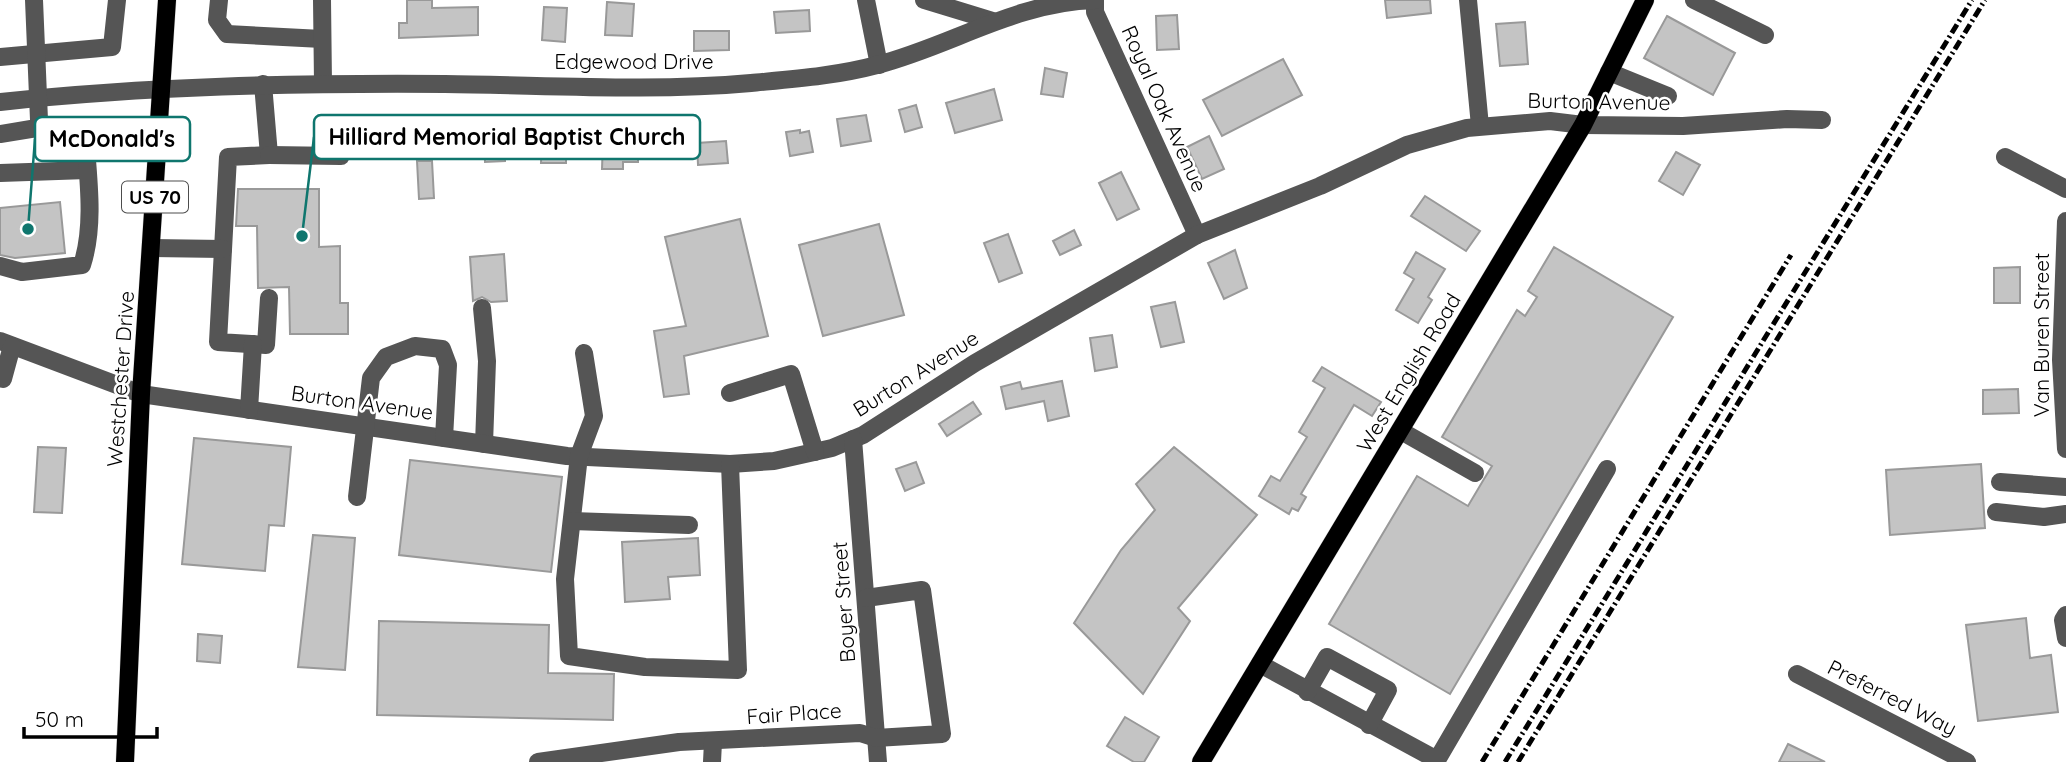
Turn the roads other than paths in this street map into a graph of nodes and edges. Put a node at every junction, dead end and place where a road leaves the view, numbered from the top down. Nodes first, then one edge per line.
1 (34, 0) edge
2 (117, 0) edge
3 (167, 0) edge
4 (219, 0) edge
5 (322, 0) edge
6 (866, 0) edge
7 (924, 0) edge
8 (1095, 0) edge
9 (1468, 0) edge
10 (1645, 0) edge
11 (1694, 0) edge
12 (993, 21) junction
13 (1765, 35) dead end
14 (322, 39) junction
15 (39, 54) junction
16 (0, 57) edge
17 (879, 65) junction
18 (1609, 72) junction
19 (263, 83) junction
20 (323, 83) junction
21 (162, 87) junction
22 (1668, 96) dead end
23 (38, 98) junction
24 (0, 102) edge
25 (1822, 120) dead end
26 (1583, 125) junction
27 (1480, 126) junction
28 (43, 127) junction
29 (0, 134) edge
30 (269, 155) junction
31 (341, 156) dead end
32 (2005, 157) dead end
33 (87, 170) junction
34 (0, 173) edge
35 (2066, 189) edge
36 (2066, 220) edge
37 (1196, 235) junction
38 (152, 248) junction
39 (223, 249) junction
40 (0, 266) edge
41 (269, 298) dead end
42 (482, 308) dead end
43 (6, 344) edge
44 (253, 344) junction
45 (584, 353) dead end
46 (0, 378) edge
47 (730, 393) dead end
48 (141, 394) junction
49 (249, 410) junction
50 (364, 426) junction
51 (1401, 430) junction
52 (444, 438) junction
53 (853, 439) junction
54 (484, 444) junction
55 (2066, 449) edge
56 (815, 452) junction
57 (579, 456) junction
58 (730, 464) junction
59 (1607, 469) dead end
60 (1475, 472) dead end
61 (2000, 482) dead end
62 (2066, 487) edge
63 (357, 497) dead end
64 (1996, 512) dead end
65 (2066, 514) edge
66 (572, 521) junction
67 (689, 524) dead end
68 (866, 598) junction
69 (2066, 615) edge
70 (2066, 638) edge
71 (1260, 664) junction
72 (1797, 674) dead end
73 (1307, 692) junction
74 (1369, 725) junction
75 (876, 738) junction
76 (713, 742) junction
77 (125, 762) edge
78 (538, 762) edge
79 (712, 762) edge
80 (878, 762) edge
81 (1200, 762) edge
82 (1967, 762) edge

1 - 15 street
2 - 15 street
3 - 21 main road, Westchester Drive / US 70
4 - 14 street
5 - 14 street
6 - 17 street
7 - 12 street
8 - 12 street, Edgewood Drive
8 - 37 street, Royal Oak Avenue
9 - 27 street
10 - 18 main road, West English Road
11 - 13 street
12 - 17 street, Edgewood Drive
14 - 20 street
15 - 16 street
15 - 23 street
17 - 20 street, Edgewood Drive
18 - 22 street
18 - 26 main road, West English Road
19 - 20 street, Edgewood Drive
19 - 21 street, Edgewood Drive
19 - 30 street
21 - 23 street, Edgewood Drive
21 - 38 main road, Westchester Drive / US 70
23 - 24 street, Edgewood Drive
23 - 28 street
25 - 26 street, Burton Avenue
26 - 27 street, Burton Avenue
26 - 51 main road, West English Road
27 - 37 street, Burton Avenue
28 - 29 street
28 - 33 street
30 - 31 street
30 - 39 street
32 - 35 street
33 - 34 street
33 - 40 street
36 - 55 street, Van Buren Street
37 - 53 street, Burton Avenue
38 - 39 street
38 - 48 main road, Westchester Drive / US 70
39 - 44 street
41 - 44 street
42 - 54 street
43 - 46 street
43 - 48 street, Burton Avenue
44 - 49 street
45 - 57 street
47 - 56 street
48 - 49 street, Burton Avenue
48 - 77 main road, Westchester Drive / US 70
49 - 50 street, Burton Avenue
50 - 52 street, Burton Avenue
50 - 52 street
50 - 63 street
51 - 60 street
51 - 71 main road, West English Road
52 - 54 street, Burton Avenue
53 - 56 street, Burton Avenue
53 - 68 street, Boyer Street
54 - 57 street, Burton Avenue
56 - 58 street, Burton Avenue
57 - 58 street, Burton Avenue
57 - 66 street
58 - 66 street
59 - 74 street
61 - 62 street
64 - 65 street
66 - 67 street
68 - 75 street, Boyer Street
68 - 75 street, Fair Place
69 - 70 street
71 - 73 street
71 - 81 main road, West English Road
72 - 82 street, Preferred Way
73 - 74 street
73 - 74 street
75 - 76 street, Fair Place
75 - 80 street, Boyer Street
76 - 78 street, Fair Place
76 - 79 street

